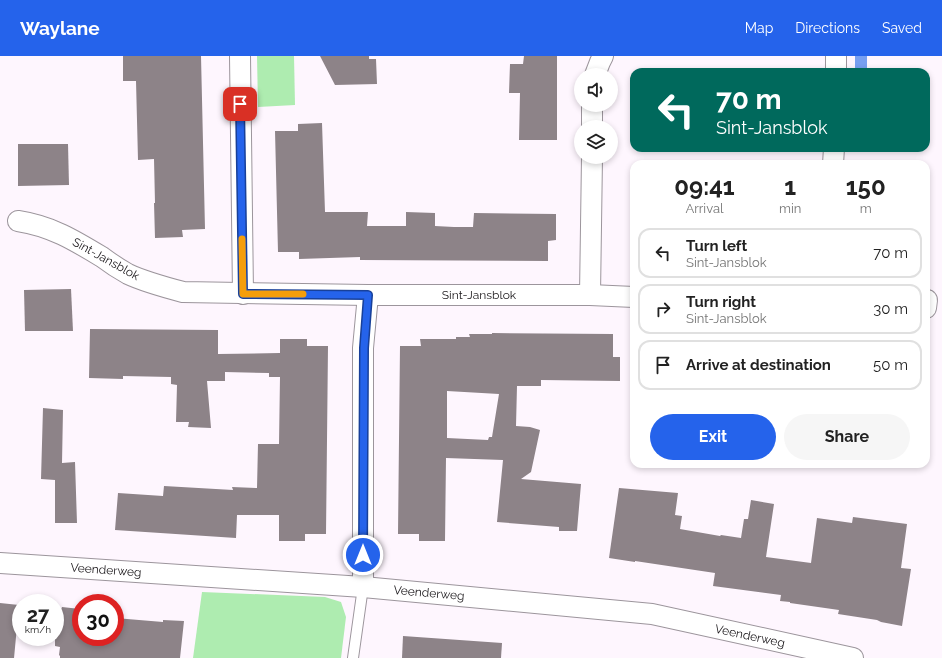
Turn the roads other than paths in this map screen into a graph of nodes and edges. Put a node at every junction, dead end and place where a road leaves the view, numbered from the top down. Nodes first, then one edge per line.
1 (240, 56) edge
2 (603, 56) edge
3 (836, 56) edge
4 (598, 68) edge
5 (836, 68) edge
6 (592, 164) edge
7 (18, 221) dead end
8 (243, 294) junction
9 (368, 295) junction
10 (590, 295) junction
11 (630, 297) edge
12 (0, 563) edge
13 (363, 587) junction
14 (353, 658) edge
15 (853, 658) edge

1 - 8 street
2 - 4 street
3 - 5 street
6 - 10 street
7 - 8 street, Sint-Jansblok
8 - 9 street, Sint-Jansblok
9 - 10 street, Sint-Jansblok
9 - 13 street
10 - 11 street, Sint-Jansblok
12 - 13 street, Veenderweg
13 - 14 lane
13 - 15 street, Veenderweg

